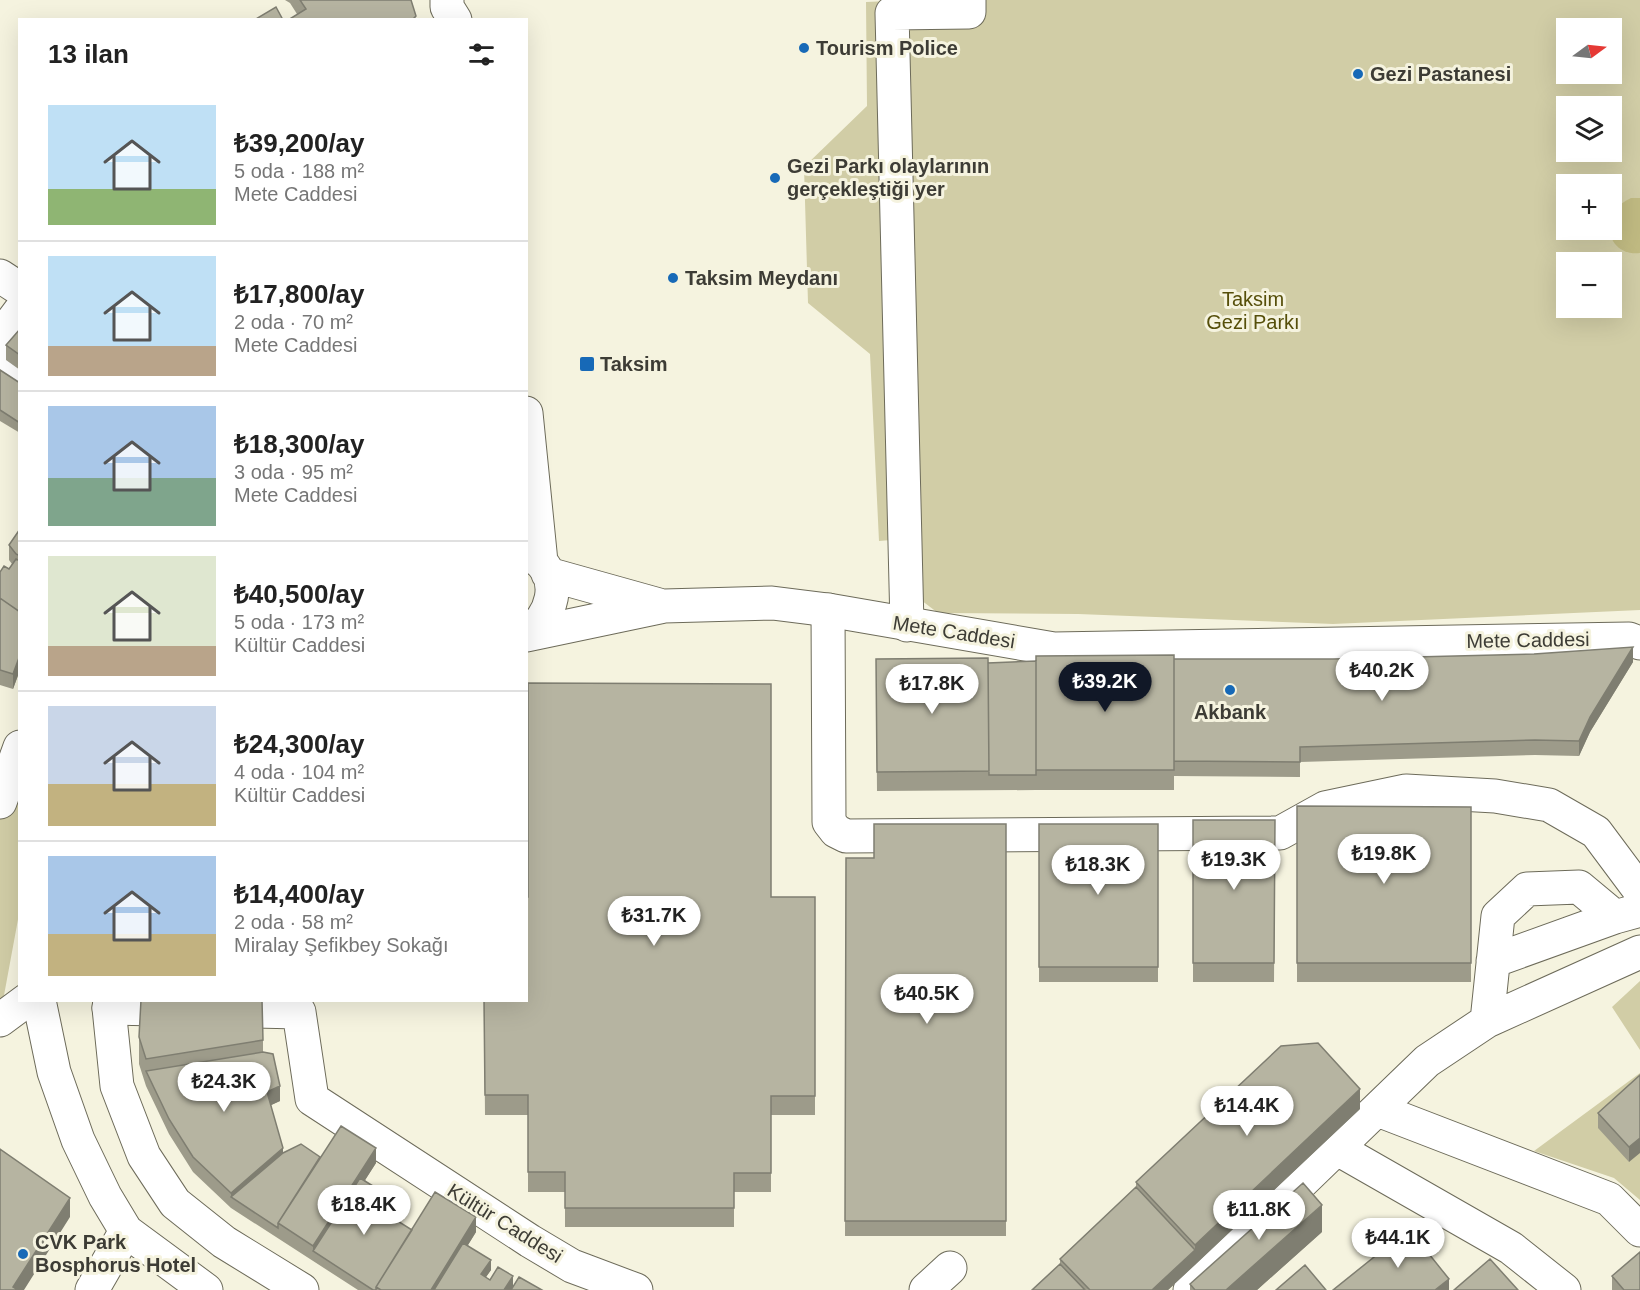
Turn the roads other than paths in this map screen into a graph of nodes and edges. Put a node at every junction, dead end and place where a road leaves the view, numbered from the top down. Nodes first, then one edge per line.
1 (969, 0) edge
2 (0, 276) edge
3 (18, 288) edge
4 (18, 314) edge
5 (0, 338) edge
6 (0, 366) edge
7 (18, 379) edge
8 (528, 436) edge
9 (539, 562) edge
10 (664, 606) junction
11 (828, 610) junction
12 (908, 625) junction
13 (528, 633) edge
14 (528, 634) edge
15 (1640, 643) edge
16 (18, 752) edge
17 (0, 802) edge
18 (1640, 891) edge
19 (1627, 913) edge
20 (1640, 952) edge
21 (1493, 961) junction
22 (24, 1002) edge
23 (39, 1002) edge
24 (109, 1004) edge
25 (0, 1020) edge
26 (1487, 1021) junction
27 (1378, 1110) junction
28 (1336, 1148) junction
29 (1640, 1230) edge
30 (126, 1231) junction
31 (950, 1268) dead end
32 (92, 1290) edge
33 (206, 1290) edge
34 (302, 1290) edge
35 (636, 1290) edge
36 (926, 1290) edge
37 (1190, 1290) edge
38 (1564, 1290) edge

1 - 12 main road
2 - 3 main road
4 - 5 main road
6 - 7 main road
8 - 9 main road
9 - 10 main road
9 - 13 main road
10 - 11 main road, Mete Caddesi
10 - 14 main road
11 - 12 main road, Mete Caddesi
11 - 18 main road
12 - 15 main road, Mete Caddesi
16 - 17 main road
19 - 21 main road
19 - 21 main road
20 - 26 main road
21 - 26 main road
22 - 25 main road
23 - 30 main road
24 - 34 main road
24 - 35 main road, Kültür Caddesi
26 - 27 main road
27 - 28 main road
27 - 29 main road
28 - 37 main road
28 - 38 main road
30 - 32 main road
30 - 33 main road
31 - 36 main road

